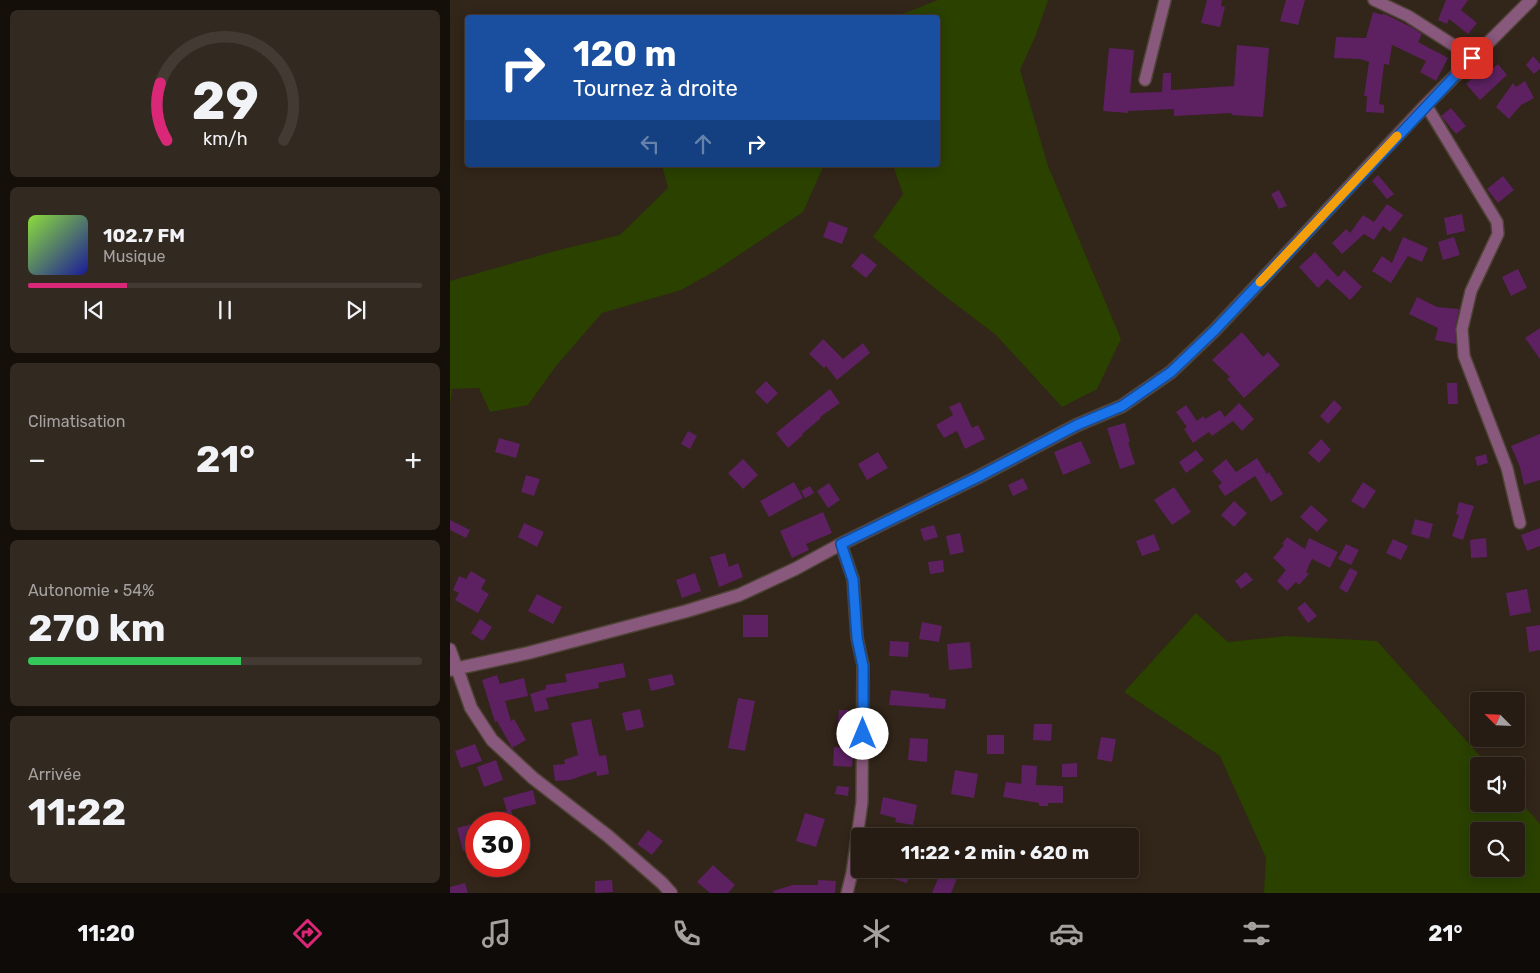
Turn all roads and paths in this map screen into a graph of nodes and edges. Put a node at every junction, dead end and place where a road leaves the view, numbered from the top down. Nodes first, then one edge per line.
1 (1165, 0) edge
2 (1374, 0) edge
3 (1531, 0) edge
4 (1472, 58) junction
5 (1145, 80) dead end
6 (1426, 105) junction
7 (1520, 523) dead end
8 (841, 544) junction
9 (450, 650) edge
10 (454, 669) edge
11 (670, 893) edge
12 (846, 893) edge

1 - 5 street
2 - 4 street
3 - 4 street
4 - 6 street
6 - 7 street
6 - 8 street
8 - 10 street
8 - 12 street
9 - 10 street
10 - 11 street

